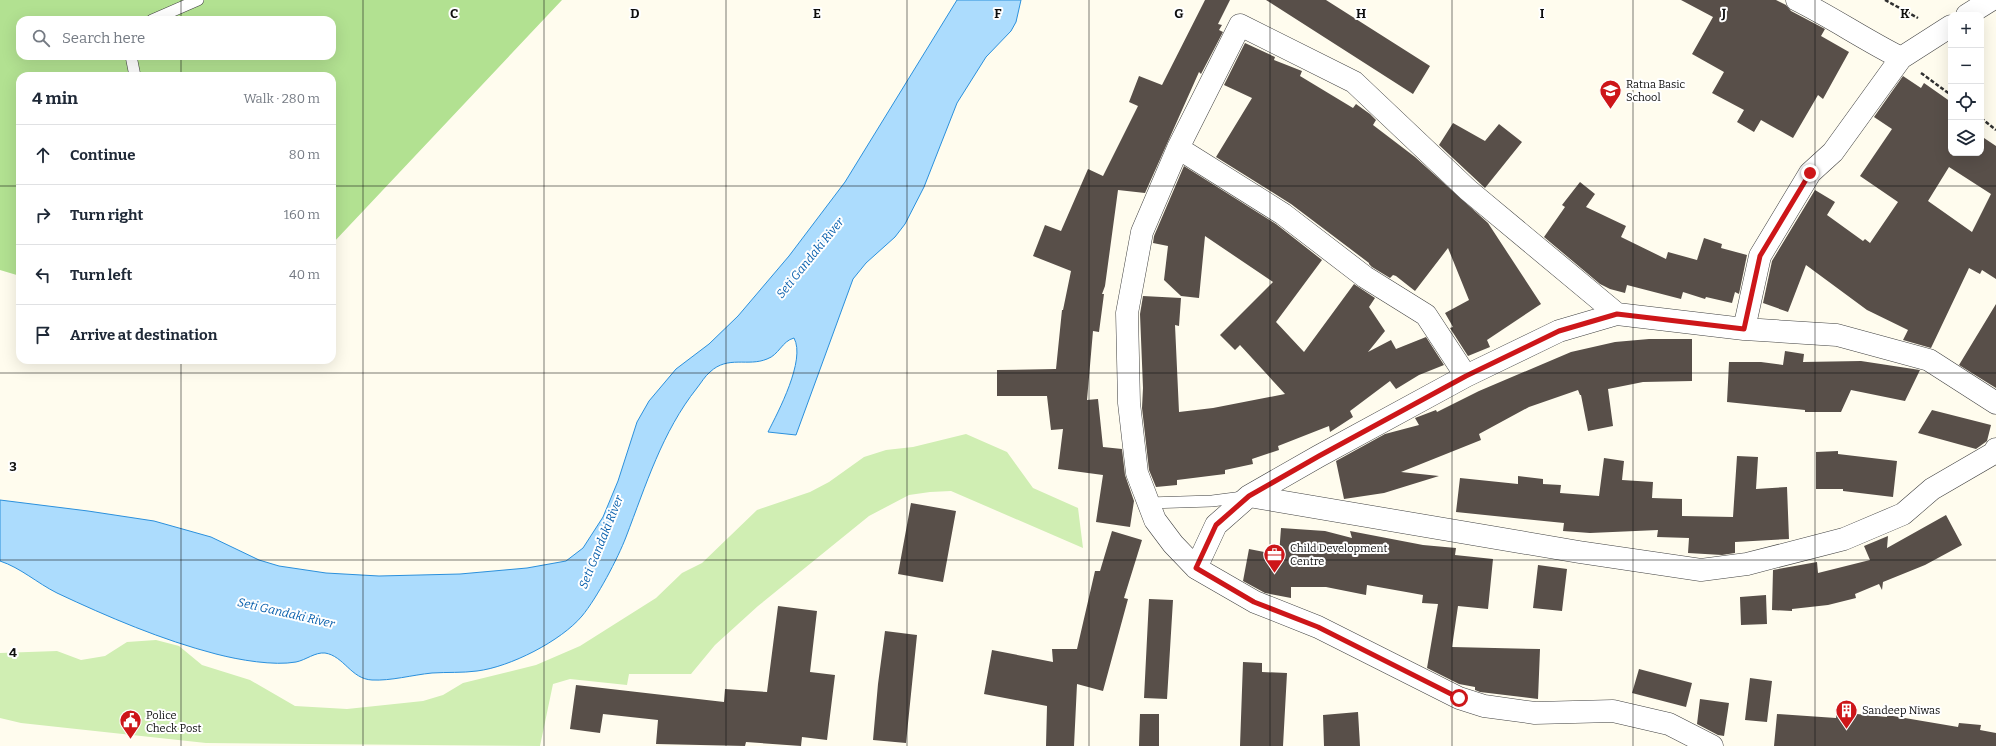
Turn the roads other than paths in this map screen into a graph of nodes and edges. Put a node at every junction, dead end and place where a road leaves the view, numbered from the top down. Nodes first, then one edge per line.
1 (198, 0) edge
2 (1797, 0) edge
3 (1991, 0) edge
4 (1972, 12) edge
5 (161, 16) edge
6 (1948, 28) edge
7 (1901, 58) junction
8 (132, 60) edge
9 (133, 72) edge
10 (1178, 148) junction
11 (1617, 314) junction
12 (1744, 329) junction
13 (1466, 376) junction
14 (1996, 402) edge
15 (1996, 449) edge
16 (1249, 496) junction
17 (1148, 503) junction
18 (1196, 568) junction
19 (1712, 746) edge

1 - 5 lane
2 - 7 street
3 - 4 street
6 - 7 street
7 - 12 street
8 - 9 lane
10 - 11 street
10 - 13 street
10 - 17 street
11 - 12 street
11 - 13 street
12 - 14 street
13 - 16 street
15 - 16 street
16 - 17 lane
16 - 18 street
17 - 18 street
18 - 19 street

